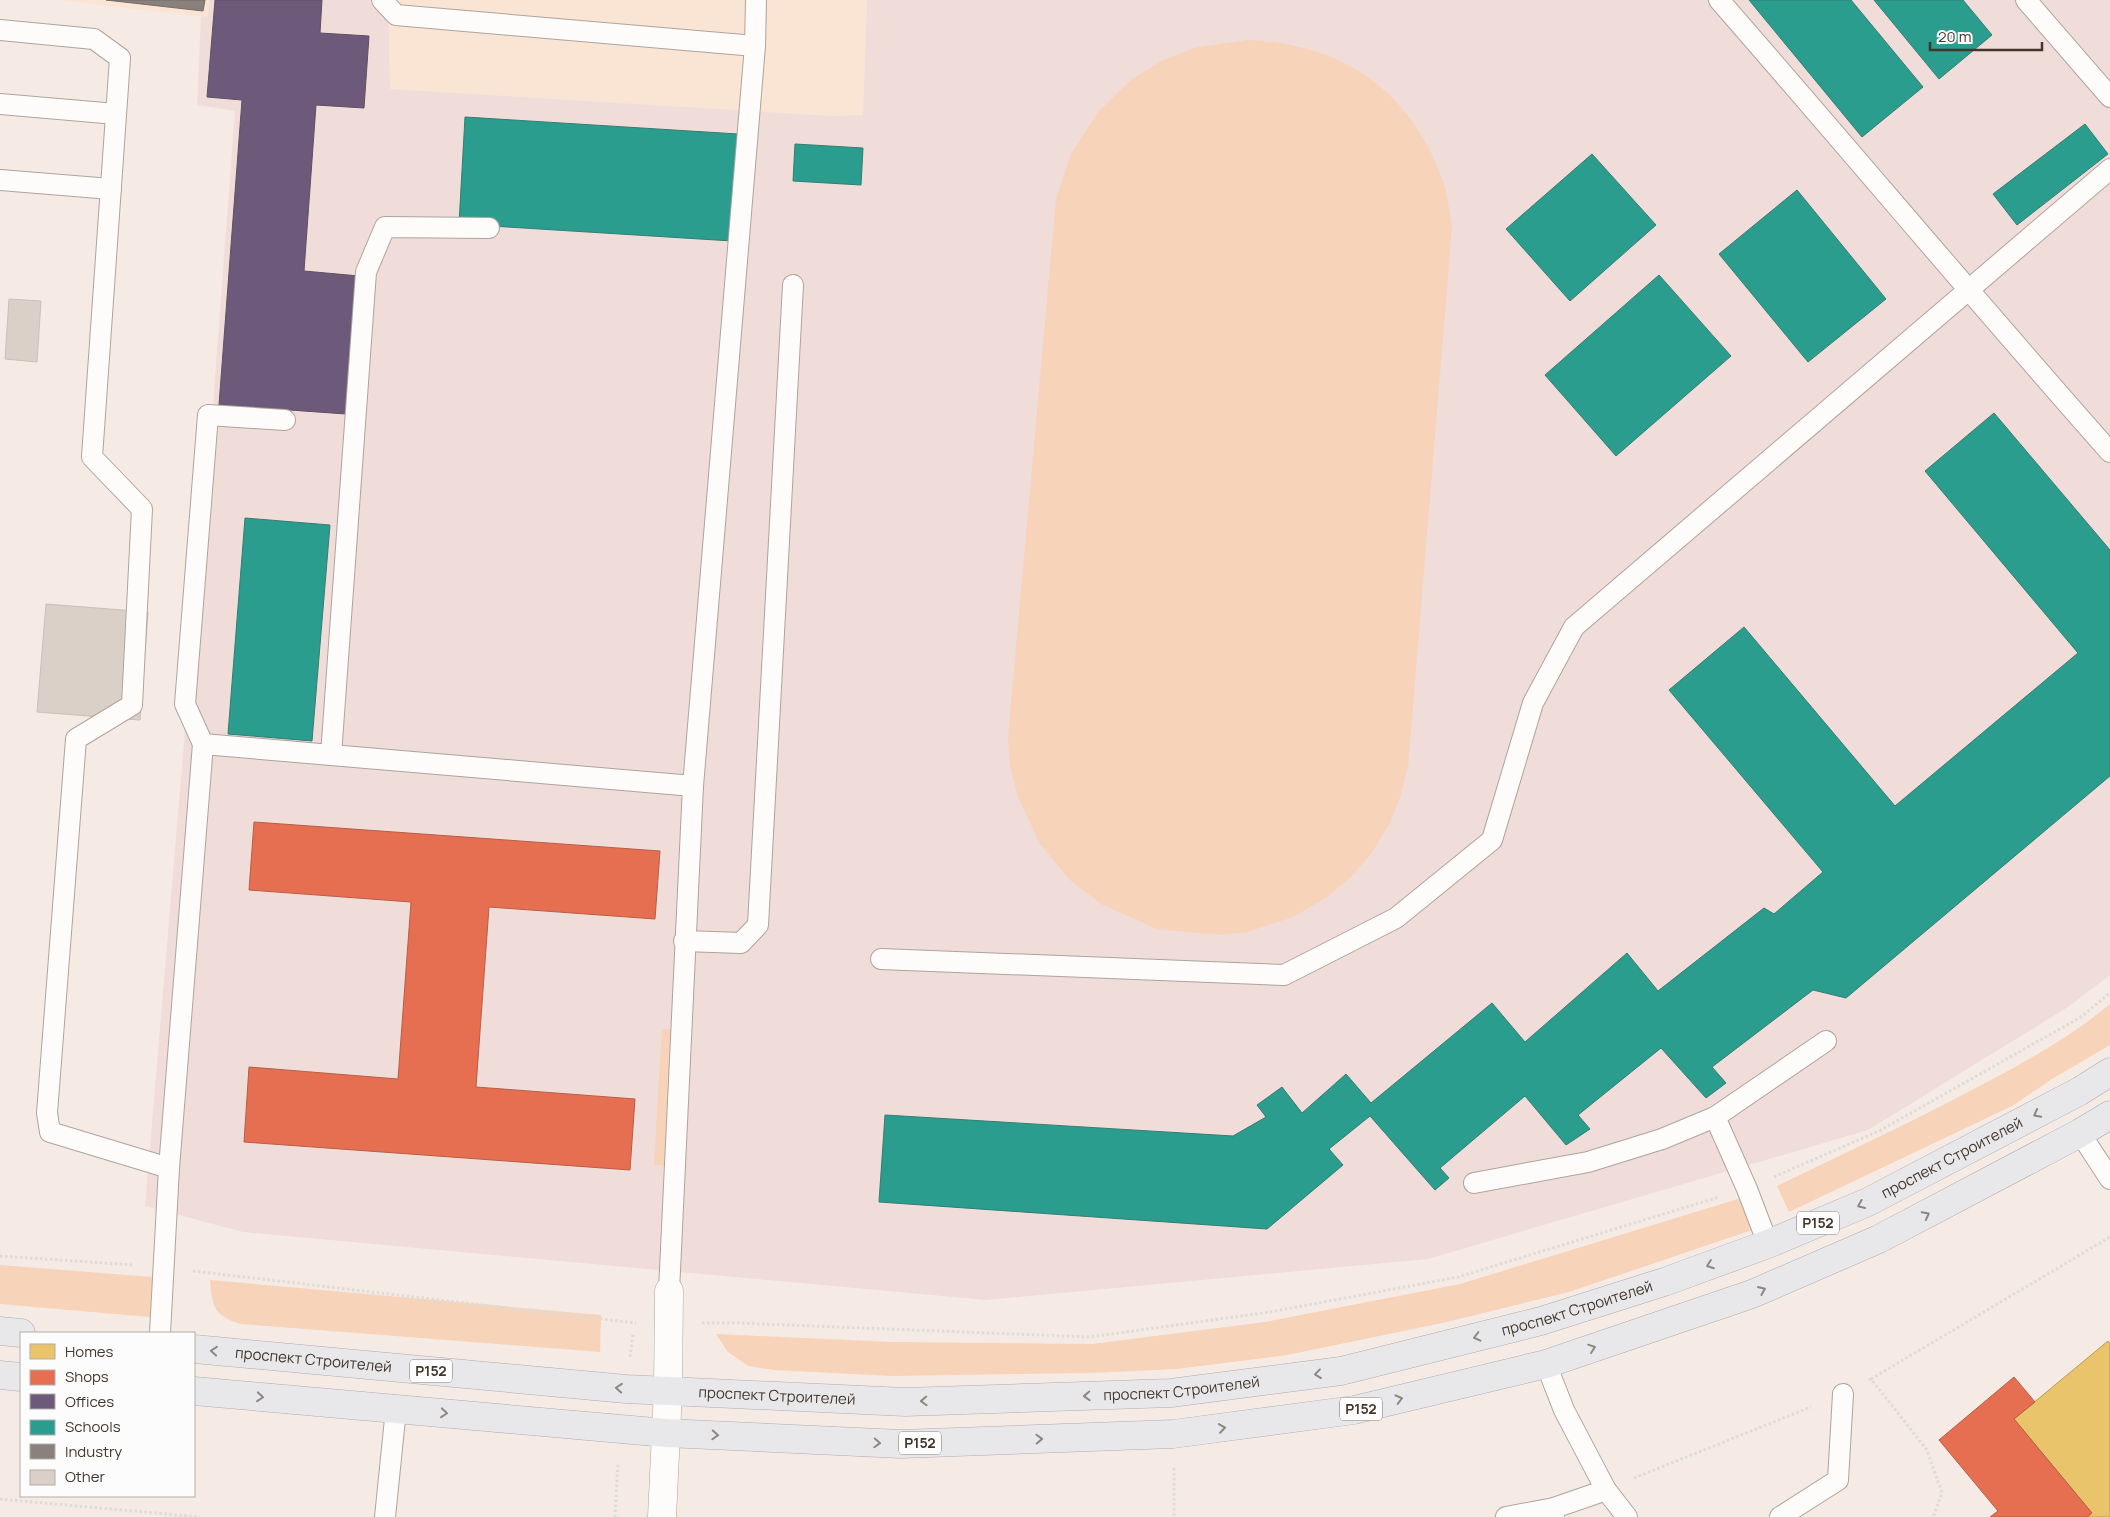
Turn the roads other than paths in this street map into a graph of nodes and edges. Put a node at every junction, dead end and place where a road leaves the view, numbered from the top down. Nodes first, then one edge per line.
1 (382, 0) edge
2 (756, 0) edge
3 (1719, 0) edge
4 (2026, 0) edge
5 (0, 30) edge
6 (755, 46) junction
7 (2110, 98) edge
8 (0, 104) edge
9 (116, 114) junction
10 (2110, 169) edge
11 (0, 180) edge
12 (111, 190) junction
13 (489, 228) dead end
14 (793, 284) dead end
15 (1968, 291) junction
16 (285, 420) dead end
17 (2110, 452) edge
18 (203, 744) junction
19 (331, 755) junction
20 (692, 786) junction
21 (684, 941) junction
22 (881, 959) dead end
23 (1826, 1041) dead end
24 (2110, 1072) edge
25 (2110, 1114) edge
26 (1715, 1117) junction
27 (2080, 1133) junction
28 (169, 1168) junction
29 (2110, 1179) edge
30 (1474, 1183) dead end
31 (1768, 1244) junction
32 (669, 1291) joint
33 (0, 1332) edge
34 (160, 1332) edge
35 (20, 1333) edge
36 (195, 1349) edge
37 (1546, 1364) junction
38 (0, 1375) edge
39 (20, 1377) edge
40 (195, 1391) edge
41 (668, 1391) junction
42 (1843, 1394) road end
43 (396, 1409) junction
44 (666, 1433) junction
45 (1606, 1490) junction
46 (1554, 1513) edge
47 (385, 1517) edge
48 (662, 1517) edge
49 (1506, 1517) edge
50 (1627, 1517) edge
51 (1780, 1517) edge

1 - 6 lane
2 - 6 lane
3 - 15 lane
4 - 7 lane
5 - 9 lane
6 - 20 lane
8 - 9 lane
9 - 12 lane
10 - 15 lane
11 - 12 lane
12 - 28 lane
13 - 19 lane
14 - 21 lane
15 - 17 lane
15 - 22 lane
16 - 18 lane
18 - 19 lane
18 - 28 lane
19 - 20 lane
20 - 21 lane
21 - 32 lane
23 - 26 lane
24 -> 31 main road, проспект Строителей / Р152
25 - 27 main road, Р152
26 - 30 lane
26 - 31 lane
27 - 29 lane
37 -> 27 main road, Р152
28 - 34 lane
31 -> 41 main road, проспект Строителей / Р152
32 - 41 street
33 - 35 main road
41 -> 36 main road, проспект Строителей / Р152
44 -> 37 main road, Р152
37 - 45 lane
38 - 39 main road
40 -> 43 main road, Р152
41 - 44 street
42 - 51 lane
43 -> 44 main road, Р152
43 - 47 lane
44 - 48 street
45 - 46 lane
45 - 50 lane
46 - 49 lane

